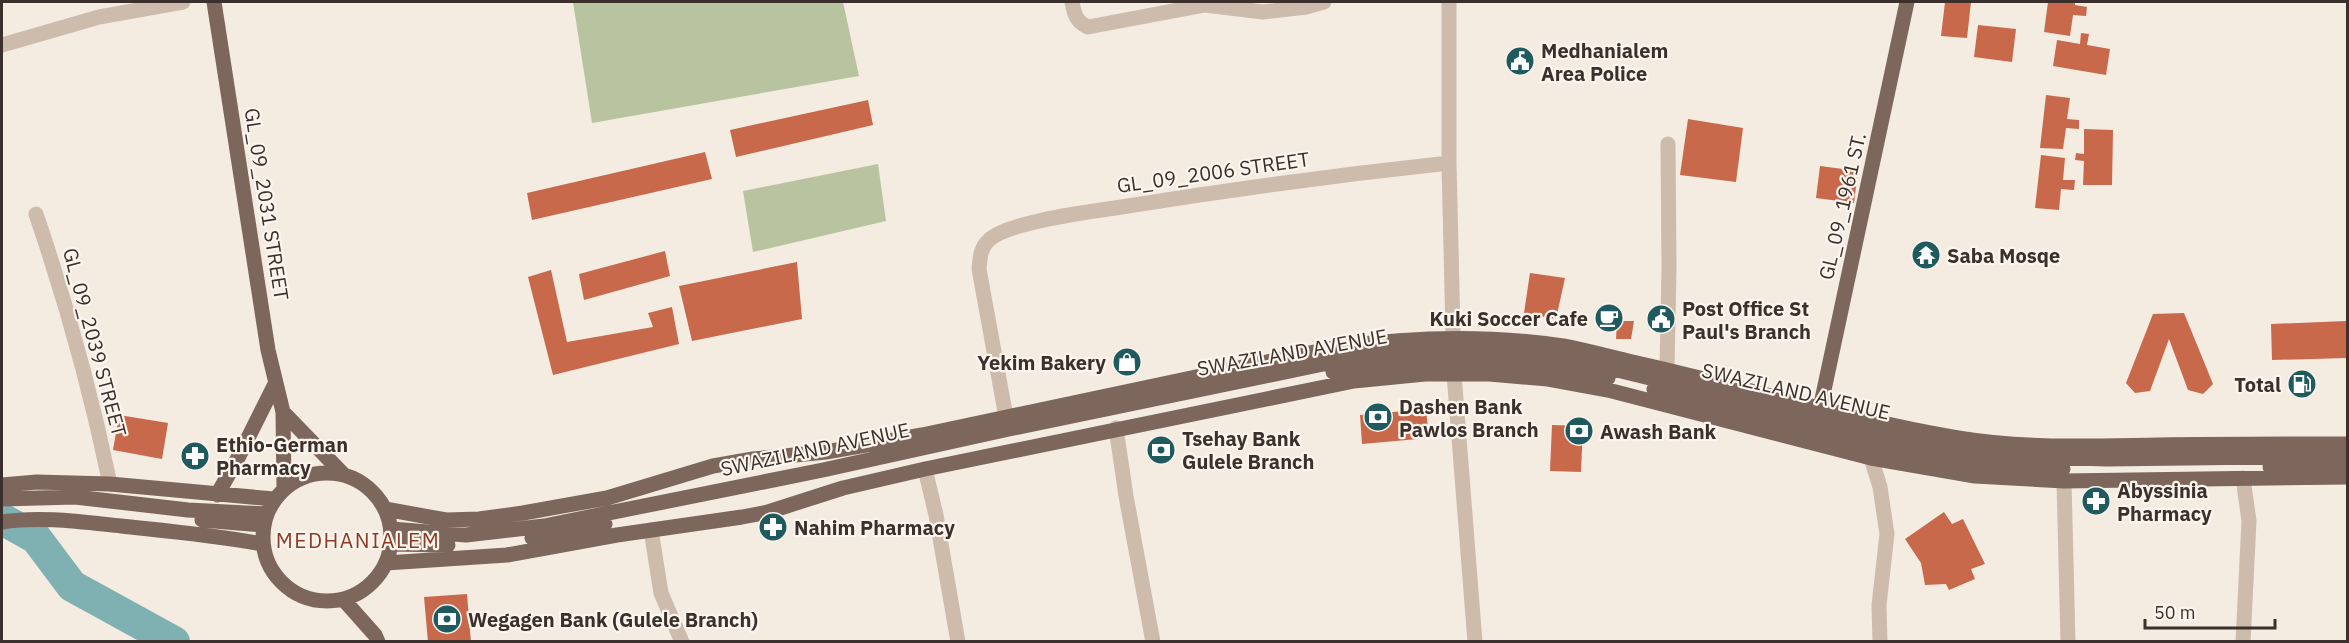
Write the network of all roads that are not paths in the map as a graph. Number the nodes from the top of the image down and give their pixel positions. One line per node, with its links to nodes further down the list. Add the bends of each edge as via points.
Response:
1 (183, 2): 7 (street, via 99,17)
2 (214, 2): 13 (main road, GL_09_2031 STREET)
3 (1072, 2): 4 (street, via 1080,23 1088,27 1205,5 1263,12 1306,8)
4 (1324, 2)
5 (1449, 2): 9 (street)
6 (1907, 2): 16 (main road, GL_09_1961 ST.)
7 (2, 45)
8 (1668, 144): 12 (street)
9 (1449, 163): 11 (street); 15 (street, GL_09_2006 STREET, via 1205,193 1058,217 1001,232 988,240 981,251 979,269)
10 (36, 213): 27 (street, GL_09_2039 STREET, via 68,310)
11 (1454, 357): 12 (main road, via 1561,346); 15 (main road, via 1389,341 1338,347); 16 (main road, via 1489,374 1571,383); 16 (main road, SWAZILAND AVENUE, via 1540,356 1609,368); 17 (main road, via 1391,376); 34 (main road, SWAZILAND AVENUE, via 1341,360 544,526 466,535); 42 (street)
12 (1667, 368): 16 (main road)
13 (275, 384): 14 (main road, GL_09_2031 STREET); 29 (main road)
14 (283, 412): 23 (main road, GL_09_2031 STREET); 28 (main road, GL_09_2031 STREET)
15 (1006, 417): 31 (main road, via 826,452 713,466 607,498 523,513 446,520)
16 (1816, 425): 18 (main road, via 1928,432 2013,444); 19 (main road, SWAZILAND AVENUE, via 2002,455 2106,459); 20 (main road); 21 (main road, SWAZILAND AVENUE, via 1923,453 2022,467)
17 (1116, 428): 22 (main road); 41 (street)
18 (2348, 444)
19 (2348, 456)
20 (1871, 458): 26 (main road, via 1975,476); 43 (street, via 1887,534 1879,605)
21 (2348, 466)
22 (925, 469): 33 (main road, via 843,488 759,514); 40 (street)
23 (343, 474): 28 (main road, via 322,473 302,478); 31 (main road, via 363,484)
24 (2348, 477): 25 (main road)
25 (2243, 478): 26 (main road); 45 (street, via 2249,521)
26 (2064, 481): 44 (street)
27 (110, 484): 29 (main road); 30 (main road, via 36,482)
28 (279, 494): 29 (main road); 32 (main road)
29 (217, 495)
30 (7, 503): 32 (main road, via 75,497); 35 (main road, via 124,526)
31 (385, 509): 34 (main road)
32 (265, 519): 35 (main road)
33 (651, 530): 36 (main road, via 507,555); 39 (street, via 661,593)
34 (391, 536): 36 (main road)
35 (262, 544): 37 (main road, via 276,578 290,591 325,602)
36 (386, 563): 37 (main road, via 361,592)
37 (343, 599): 38 (main road)
38 (378, 642)
39 (682, 642)
40 (958, 642)
41 (1153, 642)
42 (1475, 642)
43 (1880, 642)
44 (2068, 642)
45 (2243, 642)

